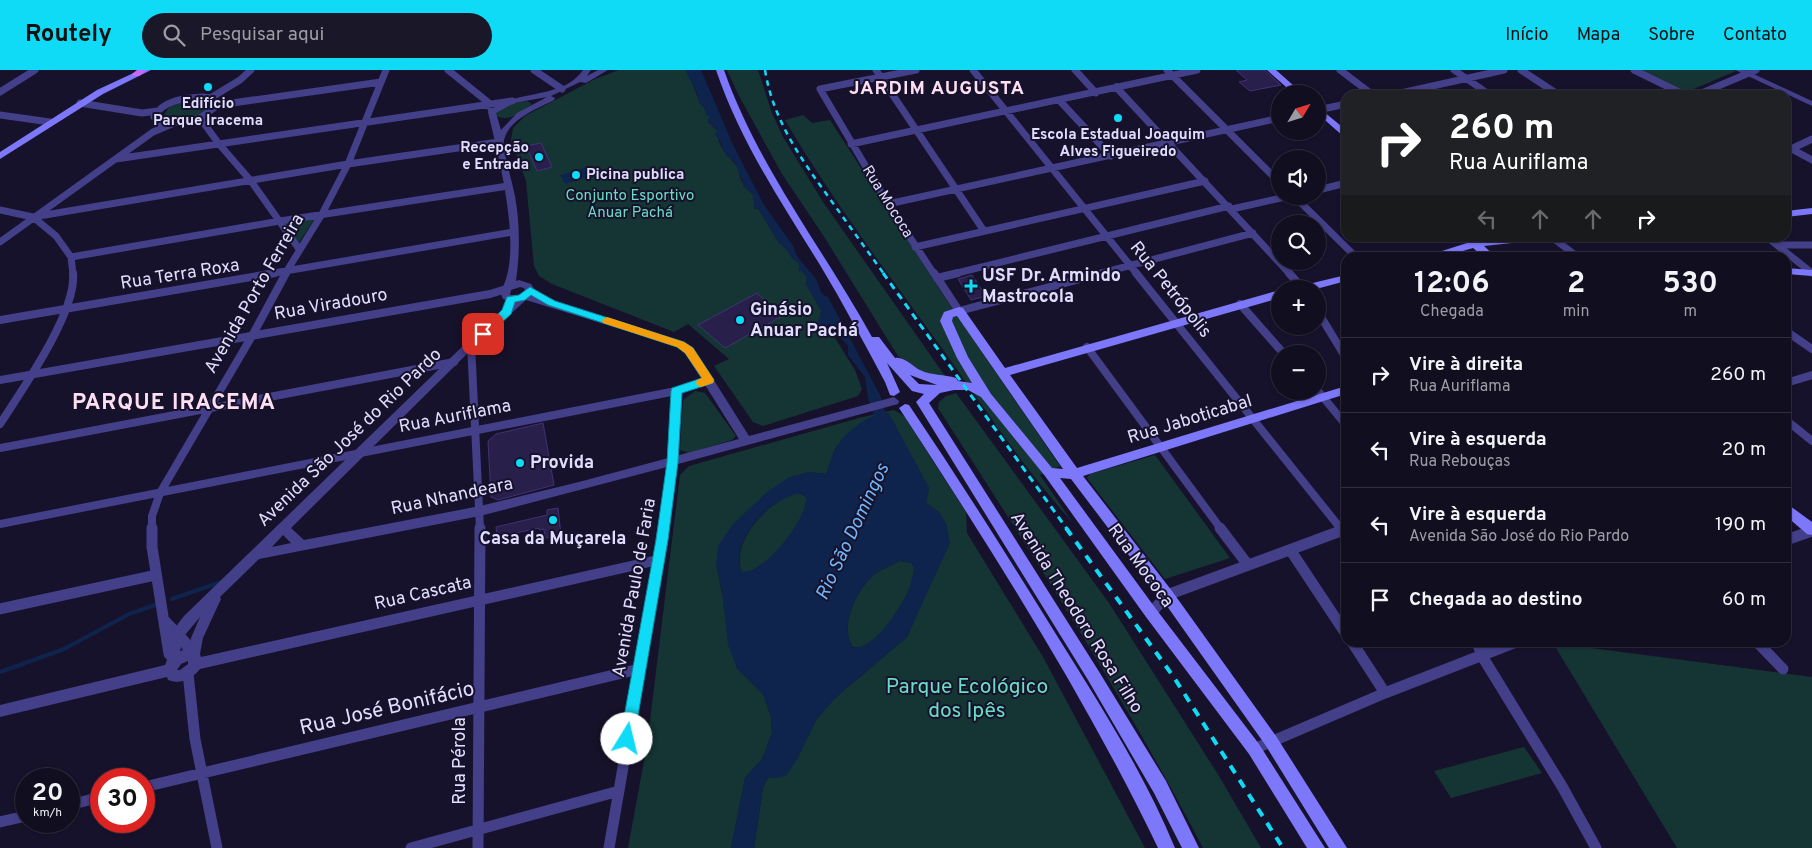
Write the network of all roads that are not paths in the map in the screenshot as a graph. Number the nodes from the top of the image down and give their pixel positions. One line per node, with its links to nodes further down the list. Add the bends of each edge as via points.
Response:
1 (35, 70): 40 (street)
2 (147, 70): 23 (main road)
3 (251, 70): 43 (street)
4 (386, 70): 28 (street, Avenida Porto Ferreira)
5 (448, 70): 48 (street)
6 (534, 70): 32 (street)
7 (587, 70): 32 (street, via 581,79)
8 (604, 70): 52 (street)
9 (715, 70): 31 (main road, Avenida Theodoro Rosa Filho)
10 (720, 70): 31 (main road, Avenida Theodoro Rosa Filho)
11 (876, 70): 26 (street)
12 (916, 70): 26 (street)
13 (973, 70): 55 (street, Rua Petrópolis)
14 (1075, 70): 41 (street)
15 (1197, 70): 25 (street)
16 (1271, 70): 29 (main road)
17 (1340, 70): 33 (street)
18 (1454, 70): 27 (street)
19 (1504, 70): 27 (street)
20 (1521, 70): 36 (street)
21 (1634, 70): 37 (street)
22 (1756, 70): 24 (street)
23 (140, 72): 47 (main road)
24 (1743, 72): 38 (street); 39 (street)
25 (1170, 73): 30 (street); 67 (street)
26 (881, 77): 66 (street); 73 (street, Rua Mococa, via 820,89)
27 (1465, 78): 34 (street); 35 (street)
28 (381, 82): 50 (street); 63 (street, Avenida Porto Ferreira)
29 (1288, 85)
30 (1116, 87): 41 (street); 74 (street)
31 (726, 88): 136 (main road, Avenida Theodoro Rosa Filho, via 767,173)
32 (562, 89): 44 (street, via 550,95)
33 (1366, 90)
34 (1413, 90)
35 (1483, 90)
36 (1551, 90)
37 (1672, 90)
38 (1707, 90)
39 (1782, 90)
40 (0, 92)
41 (1096, 93): 46 (street)
42 (1791, 94): 49 (street)
43 (212, 97): 50 (street); 54 (street, via 182,99)
44 (529, 98): 45 (street); 52 (street, via 534,102)
45 (512, 100): 48 (street); 58 (street)
46 (1060, 100): 55 (street); 78 (street)
47 (80, 103): 56 (street); 64 (main road)
48 (489, 104): 58 (street); 63 (street)
49 (1812, 104)
50 (218, 105): 60 (street)
51 (1341, 105): 53 (street)
52 (533, 108): 61 (street)
53 (1326, 108)
54 (158, 111): 56 (street); 65 (street, via 154,117 156,120)
55 (1006, 111): 66 (street); 82 (street, Rua Petrópolis)
56 (142, 113): 69 (street, via 156,125)
57 (0, 115): 64 (street)
58 (492, 115): 61 (street, via 505,120); 71 (street)
59 (1326, 117): 68 (main road)
60 (200, 118): 65 (street); 72 (street)
61 (515, 118): 71 (street, via 505,128)
62 (1271, 120): 67 (street)
63 (366, 121): 72 (street); 81 (street, Avenida Porto Ferreira)
64 (50, 122): 77 (main road)
65 (172, 124): 69 (street)
66 (916, 130): 73 (street); 89 (street)
67 (1226, 130): 74 (street); 83 (street)
68 (1341, 130)
69 (153, 132): 79 (street)
70 (1812, 139): 75 (street)
71 (499, 142): 81 (street); 87 (street)
72 (219, 144): 79 (street); 84 (street)
73 (851, 144): 91 (street, Rua Mococa)
74 (1168, 144): 78 (street); 85 (street)
75 (1791, 147)
76 (1791, 149): 80 (street)
77 (0, 156)
78 (1111, 156): 82 (street)
79 (116, 158): 99 (street)
80 (1812, 160)
81 (348, 164): 84 (street); 98 (street, Avenida Porto Ferreira)
82 (1052, 169): 89 (street); 94 (street, Rua Petrópolis)
83 (1271, 174)
84 (251, 181): 99 (street); 100 (street)
85 (1205, 181): 93 (street); 94 (street)
86 (1341, 184): 88 (street)
87 (508, 186): 98 (street); 102 (street)
88 (1326, 188)
89 (956, 190): 91 (street); 101 (street)
90 (1271, 200): 93 (street)
91 (888, 204): 112 (street, Rua Mococa)
92 (1303, 205): 114 (street)
93 (1231, 207): 103 (street); 104 (street)
94 (1085, 209): 101 (street); 104 (street, Rua Petrópolis)
95 (0, 210): 99 (street)
96 (1812, 211): 97 (main road)
97 (1791, 213)
98 (322, 214): 100 (street); 113 (street, Avenida Porto Ferreira)
99 (34, 216): 105 (street); 120 (street, via 56,236)
100 (280, 221): 113 (street); 120 (street)
101 (984, 231): 112 (street)
102 (513, 232): 123 (street, Rua Terra Roxa); 129 (street)
103 (1253, 233): 121 (street); 127 (street)
104 (1108, 237): 121 (street, Rua Petrópolis); 125 (street)
105 (0, 242)
106 (1468, 242): 115 (main road)
107 (1472, 242): 116 (main road)
108 (1558, 242): 117 (street)
109 (1774, 242): 110 (street)
110 (1778, 245): 111 (street); 118 (street)
111 (1812, 245)
112 (915, 247): 125 (street, Rua Mococa)
113 (299, 249): 123 (street, Avenida Porto Ferreira)
114 (1351, 252)
115 (1441, 252)
116 (1485, 252)
117 (1572, 252)
118 (1786, 252)
119 (1791, 256): 124 (street)
120 (71, 257): 133 (street, via 74,283)
121 (1131, 266): 134 (street); 138 (street, Rua Petrópolis)
122 (1791, 271): 124 (main road)
123 (286, 272): 133 (street, Rua Terra Roxa); 141 (street, Avenida Porto Ferreira)
124 (1812, 273)
125 (937, 278): 134 (street, Rua Mococa)
126 (1341, 279): 128 (main road)
127 (1294, 280)
128 (1326, 283)
129 (510, 290): 130 (street); 130 (street, via 526,284); 135 (street); 141 (street, Rua Viradouro)
130 (526, 295): 135 (street, Avenida São José do Rio Pardo); 154 (street, via 680,344 689,350)
131 (1271, 296): 132 (main road)
132 (1240, 304): 138 (main road); 144 (street)
133 (68, 308): 137 (street, Rua Terra Roxa); 151 (street)
134 (959, 311): 148 (main road, Rua Mococa, via 948,315 946,321); 150 (main road, Rua Mococa)
135 (507, 312): 142 (street, Avenida São José do Rio Pardo)
136 (856, 317): 143 (main road, Avenida Theodoro Rosa Filho); 165 (main road, Avenida Theodoro Rosa Filho, via 891,382)
137 (0, 320)
138 (1177, 322): 145 (main road); 168 (street, Rua Petrópolis)
139 (1326, 325): 147 (street)
140 (1791, 334): 146 (street)
141 (252, 336): 151 (street, Rua Viradouro); 167 (street, Avenida Porto Ferreira)
142 (471, 344): 149 (street, Avenida São José do Rio Pardo); 172 (street, Rua Pérola)
143 (879, 344): 155 (main road, via 898,362 931,379); 157 (main road, Avenida Theodoro Rosa Filho)
144 (1276, 345)
145 (1087, 347): 150 (main road); 176 (street)
146 (1812, 349)
147 (1341, 350)
148 (963, 358): 155 (main road, via 965,366); 162 (main road, Rua Mococa)
149 (454, 362): 167 (street); 177 (street, Avenida São José do Rio Pardo)
150 (1001, 373): 180 (main road, Rua Mococa)
151 (32, 374): 153 (street, Rua Viradouro); 170 (street)
152 (1812, 375): 156 (street)
153 (0, 380)
154 (709, 380): 159 (street, Rua Auriflama); 174 (street)
155 (959, 380): 158 (main road); 162 (main road)
156 (1791, 381)
157 (916, 388): 158 (main road); 165 (main road, via 903,386); 166 (main road, Avenida Theodoro Rosa Filho, via 923,397)
158 (936, 390): 166 (main road)
159 (676, 391): 172 (street, Rua Auriflama); 178 (street, Avenida Paulo de Faria)
160 (1341, 391): 161 (main road, Rua Jaboticabal)
161 (1326, 393)
162 (987, 397): 179 (main road, Rua Mococa)
163 (1304, 400): 168 (main road, Rua Jaboticabal)
164 (1325, 400): 169 (street)
165 (895, 401): 166 (main road, via 918,406); 174 (street, Rua Nhandeara); 191 (main road, Avenida Theodoro Rosa Filho)
166 (922, 402): 189 (main road, Avenida Theodoro Rosa Filho)
167 (210, 408): 175 (street); 181 (street, Avenida Porto Ferreira)
168 (1254, 419): 176 (main road, Rua Jaboticabal); 185 (street, Rua Petrópolis)
169 (1341, 419)
170 (0, 424)
171 (1791, 424): 173 (street)
172 (476, 429): 177 (street, Rua Auriflama); 182 (street, Rua Pérola)
173 (1812, 440)
174 (748, 442): 178 (street, Rua Nhandeara)
175 (0, 448)
176 (1161, 448): 180 (main road, Rua Jaboticabal); 196 (street)
177 (363, 452): 181 (street, Rua Auriflama); 186 (street, Avenida São José do Rio Pardo)
178 (673, 462): 182 (street, Rua Nhandeara); 195 (street, Avenida Paulo de Faria)
179 (1049, 473): 180 (main road, Rua Jaboticabal); 204 (main road, Rua Mococa)
180 (1074, 474): 201 (main road, Rua Mococa)
181 (160, 493): 184 (street, Rua Auriflama); 198 (street, Avenida Porto Ferreira, via 152,516)
182 (480, 511): 192 (street, Rua Nhandeara); 202 (street, Rua Pérola)
183 (1791, 512): 187 (main road)
184 (0, 524)
185 (1341, 526)
186 (284, 528): 192 (street); 194 (street, Avenida São José do Rio Pardo)
187 (1812, 530): 190 (street)
188 (1341, 531): 193 (street)
189 (1006, 534): 191 (main road); 197 (main road, Avenida Theodoro Rosa Filho)
190 (1791, 538)
191 (990, 540): 199 (main road, Avenida Theodoro Rosa Filho)
192 (302, 546): 194 (street, Rua Nhandeara)
193 (1291, 551): 196 (street); 206 (street)
194 (255, 555): 200 (street, Avenida São José do Rio Pardo)
195 (659, 560): 202 (street, Rua Cascata); 214 (street, Avenida Paulo de Faria)
196 (1248, 565): 201 (street)
197 (1030, 574): 199 (main road); 232 (main road, Avenida Theodoro Rosa Filho, via 1146,763)
198 (156, 576): 203 (street); 205 (street, Avenida Porto Ferreira)
199 (1015, 581): 231 (main road, Avenida Theodoro Rosa Filho, via 1129,770)
200 (219, 591): 207 (street, Avenida São José do Rio Pardo); 213 (street, Avenida São José do Rio Pardo)
201 (1167, 595): 204 (street); 219 (main road, Rua Mococa)
202 (479, 600): 213 (street, Rua Cascata); 217 (street, Rua Pérola)
203 (0, 609)
204 (1151, 613): 220 (main road, Rua Mococa)
205 (165, 621): 207 (street); 213 (street, Avenida Porto Ferreira)
206 (1341, 626)
207 (178, 635): 213 (street, via 174,650)
208 (1355, 647): 216 (street)
209 (1479, 647): 212 (street)
210 (1504, 647): 212 (street)
211 (1761, 647): 215 (street)
212 (1482, 656): 216 (street); 235 (street)
213 (183, 665): 218 (street, Rua Cascata); 221 (street, Avenida Porto Ferreira)
214 (639, 668): 217 (street, Rua José Bonifácio); 223 (street, Avenida Paulo de Faria)
215 (1783, 669)
216 (1386, 693): 219 (street)
217 (478, 706): 221 (street, Rua José Bonifácio); 226 (street, Rua Pérola)
218 (0, 711)
219 (1271, 741): 220 (street); 234 (main road, Rua Mococa)
220 (1254, 749): 233 (main road, Rua Mococa)
221 (201, 773): 222 (street, Rua José Bonifácio); 227 (street, Avenida Porto Ferreira)
222 (155, 784)
223 (619, 791): 226 (street); 230 (street, Avenida Paulo de Faria)
224 (15, 819): 225 (street)
225 (0, 822)
226 (478, 830): 228 (street); 229 (street, Rua Pérola)
227 (217, 848)
228 (411, 848)
229 (478, 848)
230 (609, 848)
231 (1167, 848)
232 (1191, 848)
233 (1317, 848)
234 (1339, 848)
235 (1596, 848)

